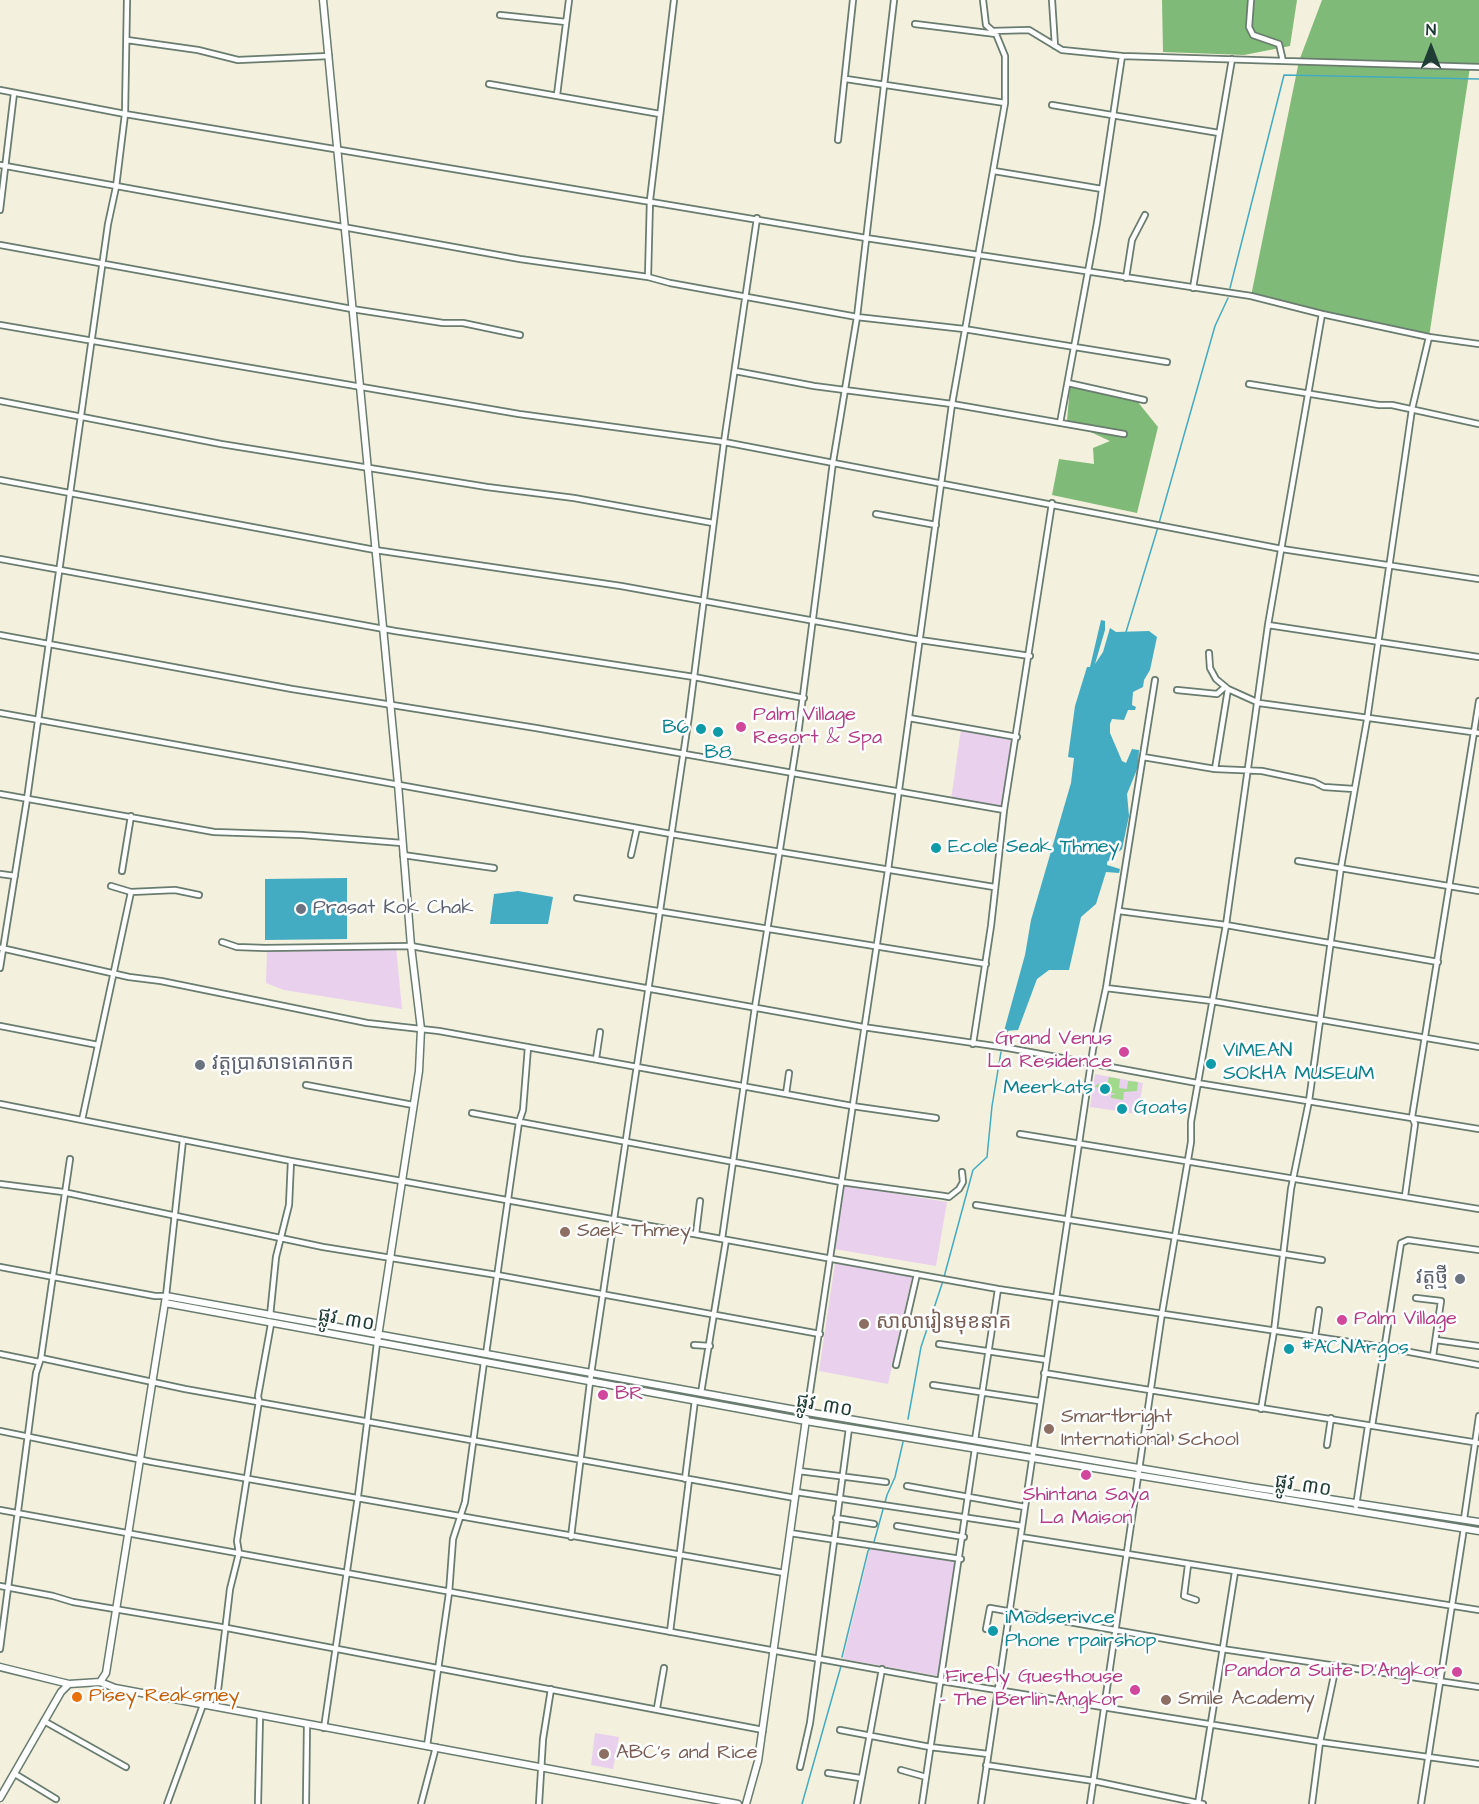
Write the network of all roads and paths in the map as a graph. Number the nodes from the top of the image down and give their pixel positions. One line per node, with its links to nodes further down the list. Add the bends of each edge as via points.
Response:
1 (127, 0): 14 (street)
2 (324, 0): 16 (street)
3 (569, 0): 11 (street)
4 (674, 0): 30 (street)
5 (853, 0): 21 (street)
6 (894, 0): 22 (street)
7 (984, 0): 13 (street, via 984,19)
8 (1052, 0): 15 (street)
9 (1251, 0): 19 (street, via 1249,27 1253,35 1279,45)
10 (500, 15): 11 (street)
11 (566, 22): 26 (street)
12 (915, 24): 13 (street)
13 (994, 33): 15 (street, via 1029,30); 27 (street, via 1005,56)
14 (127, 40): 16 (street, via 238,60); 29 (street)
15 (1055, 46): 17 (street, via 1074,52)
16 (329, 56): 34 (street)
17 (1122, 56): 18 (street); 31 (street)
18 (1232, 59): 19 (street); 32 (street)
19 (1283, 61): 20 (street)
20 (1479, 67)
21 (846, 79): 22 (street); 33 (street)
22 (885, 83): 27 (street); 44 (street)
23 (489, 84): 26 (street)
24 (0, 90): 25 (street)
25 (14, 93): 29 (street); 35 (street)
26 (557, 95): 30 (street)
27 (1005, 103): 36 (street)
28 (1052, 105): 31 (street)
29 (125, 114): 34 (street); 37 (street)
30 (660, 114): 39 (street)
31 (1114, 115): 32 (street); 38 (street)
32 (1219, 134): 51 (street)
33 (838, 140)
34 (337, 148): 39 (street); 43 (street)
35 (2, 165): 37 (street); 40 (street)
36 (994, 171): 38 (street); 46 (street)
37 (116, 188): 43 (street); 47 (street)
38 (1102, 189): 48 (street)
39 (650, 200): 42 (street); 49 (street)
40 (0, 210)
41 (1145, 215): 50 (street, via 1132,240)
42 (758, 218): 44 (street); 52 (street)
43 (345, 226): 49 (street, via 520,260); 53 (street)
44 (866, 238): 46 (street); 55 (street)
45 (0, 245): 47 (street)
46 (980, 255): 48 (street); 57 (street)
47 (103, 264): 53 (street); 60 (street)
48 (1088, 272): 50 (street); 62 (street)
49 (648, 277): 52 (street)
50 (1126, 279): 51 (street)
51 (1193, 288): 54 (street, via 1251,296)
52 (746, 296): 55 (street); 64 (street)
53 (352, 309): 58 (street, via 463,323); 67 (street)
54 (1322, 314): 59 (street); 69 (street)
55 (857, 317): 57 (street); 68 (street)
56 (0, 325): 60 (street)
57 (964, 329): 62 (street); 72 (street)
58 (520, 335)
59 (1429, 337): 61 (street); 73 (street)
60 (92, 341): 67 (street); 74 (street)
61 (1479, 344)
62 (1073, 347): 63 (street); 65 (street)
63 (1167, 362)
64 (735, 371): 68 (street); 78 (street)
65 (1068, 383): 70 (street); 75 (street)
66 (1249, 384): 69 (street)
67 (359, 385): 78 (street, via 519,414); 80 (street)
68 (845, 390): 72 (street); 79 (street)
69 (1307, 393): 73 (street); 88 (street)
70 (1144, 400)
71 (0, 401): 74 (street)
72 (952, 404): 75 (street); 82 (street)
73 (1412, 409): 76 (street); 91 (street)
74 (81, 416): 80 (street, via 221,444); 83 (street)
75 (1060, 423): 77 (street)
76 (1479, 424)
77 (1124, 435)
78 (724, 442): 79 (street); 86 (street)
79 (833, 462): 82 (street); 95 (street)
80 (367, 466): 86 (street); 89 (street)
81 (0, 480): 83 (street)
82 (941, 483): 84 (street); 87 (street)
83 (69, 491): 89 (street); 92 (street)
84 (1052, 503): 88 (street); 103 (street)
85 (876, 514): 87 (street)
86 (713, 523): 94 (street)
87 (936, 525): 99 (street)
88 (1282, 549): 91 (street); 96 (street)
89 (375, 550): 94 (street, via 500,566); 97 (street)
90 (0, 559): 92 (street)
91 (1388, 565): 93 (street); 100 (street)
92 (59, 569): 97 (street); 101 (street)
93 (1479, 579)
94 (702, 601): 95 (street); 105 (street)
95 (815, 622): 99 (street); 109 (street)
96 (1268, 625): 100 (street); 111 (street)
97 (381, 628): 105 (street); 112 (street)
98 (0, 635): 101 (street)
99 (920, 640): 103 (street); 114 (street)
100 (1377, 640): 104 (street); 115 (street)
101 (48, 645): 112 (street); 116 (street)
102 (1209, 653): 107 (street, via 1210,668)
103 (1030, 656): 118 (street)
104 (1479, 657)
105 (694, 677): 109 (street); 119 (street)
106 (1155, 680): 120 (street)
107 (1227, 688): 108 (street, via 1217,694); 111 (street); 121 (street)
108 (1177, 690)
109 (804, 698): 123 (street)
110 (1479, 701): 117 (street)
111 (1259, 704): 115 (street); 122 (street)
112 (390, 706): 119 (street); 124 (street)
113 (0, 713): 116 (street)
114 (909, 718): 118 (street); 126 (street)
115 (1367, 720): 117 (street); 125 (street)
116 (38, 721): 124 (street); 128 (street)
117 (1477, 733): 146 (street)
118 (1017, 737): 129 (street)
119 (682, 755): 123 (street); 132 (street)
120 (1143, 757): 121 (street); 152 (street)
121 (1215, 769): 122 (street)
122 (1249, 770): 125 (street, via 1314,782 1324,788); 153 (street)
123 (792, 775): 126 (street); 134 (street)
124 (398, 784): 131 (street); 133 (street)
125 (1354, 789): 138 (street)
126 (898, 793): 129 (street); 140 (street)
127 (0, 794): 128 (street)
128 (27, 800): 130 (street); 143 (street)
129 (1004, 810): 145 (street)
130 (131, 816): 133 (street, via 214,832); 141 (street)
131 (638, 828): 132 (street); 136 (street)
132 (670, 834): 134 (street); 151 (street)
133 (402, 843): 135 (street)
134 (780, 851): 140 (street); 154 (street)
135 (403, 855): 139 (street); 157 (street)
136 (631, 855)
137 (1298, 861): 138 (street)
138 (1341, 867): 146 (street); 156 (street)
139 (494, 868)
140 (888, 870): 145 (street); 158 (street)
141 (122, 871)
142 (0, 874): 143 (street)
143 (15, 876): 159 (street)
144 (111, 886): 148 (street)
145 (994, 887): 161 (street)
146 (1450, 887): 147 (street); 160 (street)
147 (1479, 891)
148 (131, 892): 149 (street); 163 (street)
149 (199, 895)
150 (577, 898): 151 (street)
151 (658, 910): 154 (street); 164 (street)
152 (1119, 911): 153 (street); 165 (street)
153 (1226, 925): 156 (street); 166 (street)
154 (768, 928): 158 (street); 167 (street)
155 (222, 942): 157 (street, via 265,948)
156 (1332, 945): 160 (street); 168 (street)
157 (406, 946): 164 (street); 171 (street)
158 (876, 946): 161 (street); 170 (street)
159 (2, 948): 162 (street); 163 (street)
160 (1438, 962): 173 (street)
161 (986, 964): 174 (street)
162 (0, 968)
163 (114, 974): 171 (street, via 367,1023); 175 (street)
164 (647, 988): 167 (street); 180 (street)
165 (1106, 988): 166 (street); 179 (street)
166 (1212, 1001): 168 (street); 182 (street)
167 (755, 1007): 170 (street); 184 (street)
168 (1319, 1019): 173 (street); 186 (street)
169 (0, 1026): 175 (street)
170 (863, 1027): 174 (street); 189 (street)
171 (421, 1029): 176 (street); 188 (street)
172 (600, 1032): 178 (street)
173 (1425, 1037): 177 (street); 192 (street)
174 (973, 1044): 179 (street)
175 (98, 1045): 193 (street)
176 (528, 1047): 178 (street); 194 (street)
177 (1479, 1047)
178 (596, 1059): 180 (street)
179 (1092, 1063): 182 (street); 199 (street)
180 (636, 1066): 184 (street); 198 (street)
181 (789, 1072): 185 (street)
182 (1197, 1083): 186 (street); 203 (street)
183 (306, 1085): 188 (street)
184 (743, 1085): 185 (street); 202 (street)
185 (786, 1094): 189 (street)
186 (1309, 1101): 192 (street); 205 (street)
187 (0, 1104): 193 (street)
188 (413, 1105): 206 (street)
189 (852, 1106): 191 (street); 207 (street)
190 (472, 1113): 194 (street)
191 (936, 1118)
192 (1412, 1118): 195 (street); 210 (street, via 1415,1124)
193 (82, 1120): 197 (street)
194 (519, 1122): 198 (street); 211 (street)
195 (1479, 1129)
196 (1020, 1134): 199 (street)
197 (183, 1140): 201 (street); 215 (street)
198 (627, 1142): 202 (street); 217 (street)
199 (1080, 1144): 203 (street); 216 (street)
200 (70, 1159): 209 (street)
201 (291, 1161): 206 (street); 219 (street, via 289,1205)
202 (733, 1162): 207 (street); 221 (street)
203 (1188, 1162): 205 (street); 220 (street)
204 (962, 1172): 207 (street, via 963,1182 949,1197)
205 (1293, 1179): 210 (street); 223 (street)
206 (402, 1181): 211 (street); 224 (street)
207 (841, 1182): 225 (street)
208 (0, 1184): 209 (street)
209 (63, 1192): 215 (street); 230 (street)
210 (1406, 1196): 214 (street)
211 (508, 1200): 217 (street); 229 (street)
212 (700, 1201): 218 (street)
213 (976, 1205): 216 (street)
214 (1479, 1209)
215 (174, 1214): 219 (street); 235 (street)
216 (1067, 1219): 220 (street); 233 (street)
217 (615, 1220): 218 (street); 232 (street)
218 (696, 1234): 221 (street)
219 (282, 1238): 224 (street); 238 (street, via 276,1257)
220 (1174, 1238): 223 (street); 237 (street)
221 (724, 1240): 225 (street); 239 (street)
222 (1479, 1250): 251 (street, via 1408,1240 1401,1243)
223 (1281, 1255): 226 (street); 241 (street)
224 (390, 1257): 229 (street); 243 (street)
225 (831, 1258): 228 (street); 242 (street)
226 (1322, 1260)
227 (0, 1267): 230 (street)
228 (917, 1274): 231 (street); 259 (street)
229 (497, 1275): 232 (street); 254 (street)
230 (52, 1277): 235 (street); 256 (street)
231 (998, 1289): 233 (street); 252 (street)
232 (605, 1295): 239 (street); 262 (street)
233 (1056, 1297): 237 (street); 257 (street)
234 (1416, 1298): 245 (street, via 1441,1301)
235 (166, 1300): 238 (street, ផ្លូវ ៣០); 240 (street, ផ្លូវ ៣០); 263 (street)
236 (1319, 1310): 244 (street)
237 (1162, 1313): 241 (street); 266 (street)
238 (270, 1316): 243 (street, ផ្លូវ ៣០)
239 (714, 1316): 242 (street); 249 (street)
240 (271, 1324): 246 (street, ផ្លូវ ៣០); 270 (street)
241 (1274, 1330): 244 (street); 272 (street)
242 (820, 1334): 273 (street)
243 (377, 1335): 246 (street); 254 (street, ផ្លូវ ៣០)
244 (1316, 1337): 251 (street)
245 (1436, 1340): 250 (street); 255 (street)
246 (377, 1343): 258 (street, ផ្លូវ ៣០); 276 (street)
247 (694, 1344): 249 (street)
248 (939, 1344): 252 (street)
249 (710, 1346): 268 (street)
250 (1479, 1346)
251 (1383, 1347): 255 (street); 278 (street)
252 (988, 1350): 257 (street); 267 (street)
253 (0, 1354): 256 (street)
254 (486, 1354): 262 (street, ផ្លូវ ៣០)
255 (1433, 1356): 260 (street)
256 (40, 1360): 263 (street); 281 (street)
257 (1047, 1360): 261 (street)
258 (484, 1362): 264 (street, ផ្លូវ ៣០); 284 (street)
259 (896, 1365)
260 (1479, 1365)
261 (1044, 1373): 266 (street); 271 (street)
262 (591, 1374): 264 (street); 268 (street, ផ្លូវ ៣០)
263 (153, 1382): 270 (street); 290 (street)
264 (590, 1382): 269 (street, ផ្លូវ ៣០); 292 (street)
265 (933, 1385): 267 (street)
266 (1151, 1389): 272 (street); 282 (street)
267 (982, 1392): 271 (street); 285 (street)
268 (701, 1393): 273 (street, ផ្លូវ ៣០)
269 (695, 1400): 277 (street, ផ្លូវ ៣០); 298 (street)
270 (259, 1401): 276 (street); 297 (street)
271 (1039, 1401): 289 (street)
272 (1261, 1409): 275 (street)
273 (807, 1412): 277 (street); 285 (street, ផ្លូវ ៣០)
274 (1479, 1416): 286 (street)
275 (1331, 1418): 278 (street); 287 (street)
276 (368, 1421): 284 (street); 302 (street)
277 (806, 1421): 279 (street, ផ្លូវ ៣០); 294 (street)
278 (1370, 1426): 286 (street); 305 (street)
279 (849, 1428): 288 (street, ផ្លូវ ៣០); 296 (street)
280 (0, 1431): 281 (street)
281 (29, 1436): 290 (street); 309 (street)
282 (1145, 1438): 283 (street); 293 (street)
283 (1170, 1438)
284 (473, 1440): 292 (street); 310 (street)
285 (975, 1440): 289 (street, ផ្លូវ ៣០)
286 (1477, 1443): 312 (street)
287 (1327, 1445)
288 (975, 1449): 291 (street, ផ្លូវ ៣០); 304 (street)
289 (1033, 1449): 291 (street); 293 (street, ផ្លូវ ៣០)
290 (139, 1458): 297 (street); 320 (street)
291 (1031, 1458): 295 (street, ផ្លូវ ៣០); 306 (street)
292 (582, 1461): 298 (street); 322 (street)
293 (1141, 1467): 295 (street); 305 (street, ផ្លូវ ៣០)
294 (799, 1471): 296 (street); 301 (street)
295 (1140, 1476): 308 (street, ផ្លូវ ៣០); 327 (street)
296 (842, 1477): 299 (street); 303 (street)
297 (248, 1478): 302 (street); 326 (street, via 237,1541)
298 (687, 1479): 301 (street); 328 (street)
299 (886, 1482)
300 (907, 1486): 304 (street)
301 (795, 1495): 303 (street); 321 (street)
302 (358, 1496): 310 (street); 333 (street)
303 (838, 1497): 311 (street); 313 (street)
304 (969, 1497): 306 (street); 313 (street)
305 (1356, 1503): 308 (street); 312 (street, ផ្លូវ ៣០)
306 (1025, 1507): 317 (street)
307 (0, 1510): 309 (street)
308 (1355, 1512): 318 (street, ផ្លូវ ៣០)
309 (18, 1514): 320 (street); 335 (street)
310 (461, 1515): 322 (street); 336 (street, via 453,1539)
311 (836, 1518): 315 (street); 325 (street)
312 (1464, 1519): 314 (street, ផ្លូវ ៣០)
313 (967, 1520): 317 (street); 324 (street)
314 (1479, 1522)
315 (874, 1524)
316 (897, 1526): 324 (street)
317 (1022, 1526): 323 (street)
318 (1464, 1528): 319 (street, ផ្លូវ ៣០); 338 (street)
319 (1479, 1531)
320 (128, 1533): 326 (street); 339 (street)
321 (790, 1533): 325 (street); 332 (street)
322 (571, 1537): 328 (street)
323 (1021, 1537): 327 (street); 341 (street)
324 (964, 1538): 329 (street)
325 (833, 1540): 329 (street); 350 (street)
326 (239, 1553): 333 (street); 342 (street, via 230,1589)
327 (1128, 1555): 330 (street); 345 (street)
328 (679, 1556): 332 (street); 344 (street)
329 (960, 1559): 356 (street)
330 (1188, 1565): 331 (street); 337 (street, via 1184,1596)
331 (1235, 1572): 338 (street); 349 (street)
332 (784, 1573): 348 (street)
333 (346, 1574): 336 (street); 346 (street)
334 (0, 1586): 335 (street)
335 (9, 1588): 339 (street); 347 (street)
336 (449, 1593): 344 (street); 353 (street)
337 (1196, 1600)
338 (1452, 1606): 340 (street); 358 (street)
339 (117, 1610): 342 (street); 357 (street, via 108,1668)
340 (1479, 1610)
341 (1009, 1611): 343 (street, via 990,1608); 345 (street); 362 (street)
342 (227, 1628): 346 (street); 365 (street)
343 (986, 1629)
344 (670, 1632): 348 (street)
345 (1116, 1632): 349 (street); 364 (street)
346 (334, 1648): 353 (street); 371 (street)
347 (0, 1649)
348 (774, 1650): 350 (street); 372 (street)
349 (1222, 1650): 351 (street); 370 (street)
350 (818, 1657): 355 (street); 384 (street)
351 (1336, 1666): 358 (street); 375 (street)
352 (0, 1667): 359 (street)
353 (438, 1668): 361 (street); 376 (street)
354 (664, 1668): 366 (street)
355 (882, 1669): 356 (street); 374 (street)
356 (941, 1681): 362 (street); 377 (street)
357 (100, 1682): 359 (street); 363 (street)
358 (1439, 1683): 360 (street); 380 (street)
359 (69, 1684): 368 (street)
360 (1479, 1687)
361 (551, 1689): 366 (street); 385 (street)
362 (997, 1689): 364 (street); 379 (street)
363 (202, 1705): 365 (street); 394 (street)
364 (1105, 1706): 370 (street); 391 (street)
365 (216, 1707): 367 (street)
366 (657, 1708): 372 (street)
367 (260, 1716): 369 (street); 395 (street)
368 (44, 1721): 383 (street); 388 (street)
369 (307, 1724): 371 (street); 396 (street)
370 (1211, 1725): 375 (street); 405 (street)
371 (324, 1728): 376 (street)
372 (763, 1730): 400 (street)
373 (840, 1730): 374 (street)
374 (868, 1735): 377 (street); 390 (street)
375 (1320, 1742): 380 (street); 407 (street)
376 (427, 1746): 378 (street)
377 (930, 1747): 379 (street); 389 (street)
378 (436, 1748): 385 (street); 397 (street)
379 (988, 1754): 382 (street)
380 (1428, 1758): 381 (street); 408 (street)
381 (1479, 1764)
382 (986, 1765): 391 (street); 403 (street)
383 (126, 1767)
384 (800, 1767)
385 (543, 1768): 398 (street); 399 (street)
386 (901, 1770): 389 (street)
387 (828, 1773): 390 (street)
388 (15, 1774): 392 (street); 393 (street)
389 (926, 1777): 402 (street)
390 (860, 1778): 401 (street)
391 (1094, 1781): 404 (street); 405 (street)
392 (0, 1798)
393 (56, 1799)
394 (167, 1804)
395 (258, 1804)
396 (306, 1804)
397 (421, 1804)
398 (539, 1804)
399 (738, 1804)
400 (746, 1804)
401 (856, 1804)
402 (922, 1804)
403 (981, 1804)
404 (1090, 1804)
405 (1198, 1804): 406 (street)
406 (1203, 1804)
407 (1312, 1804)
408 (1421, 1804)

